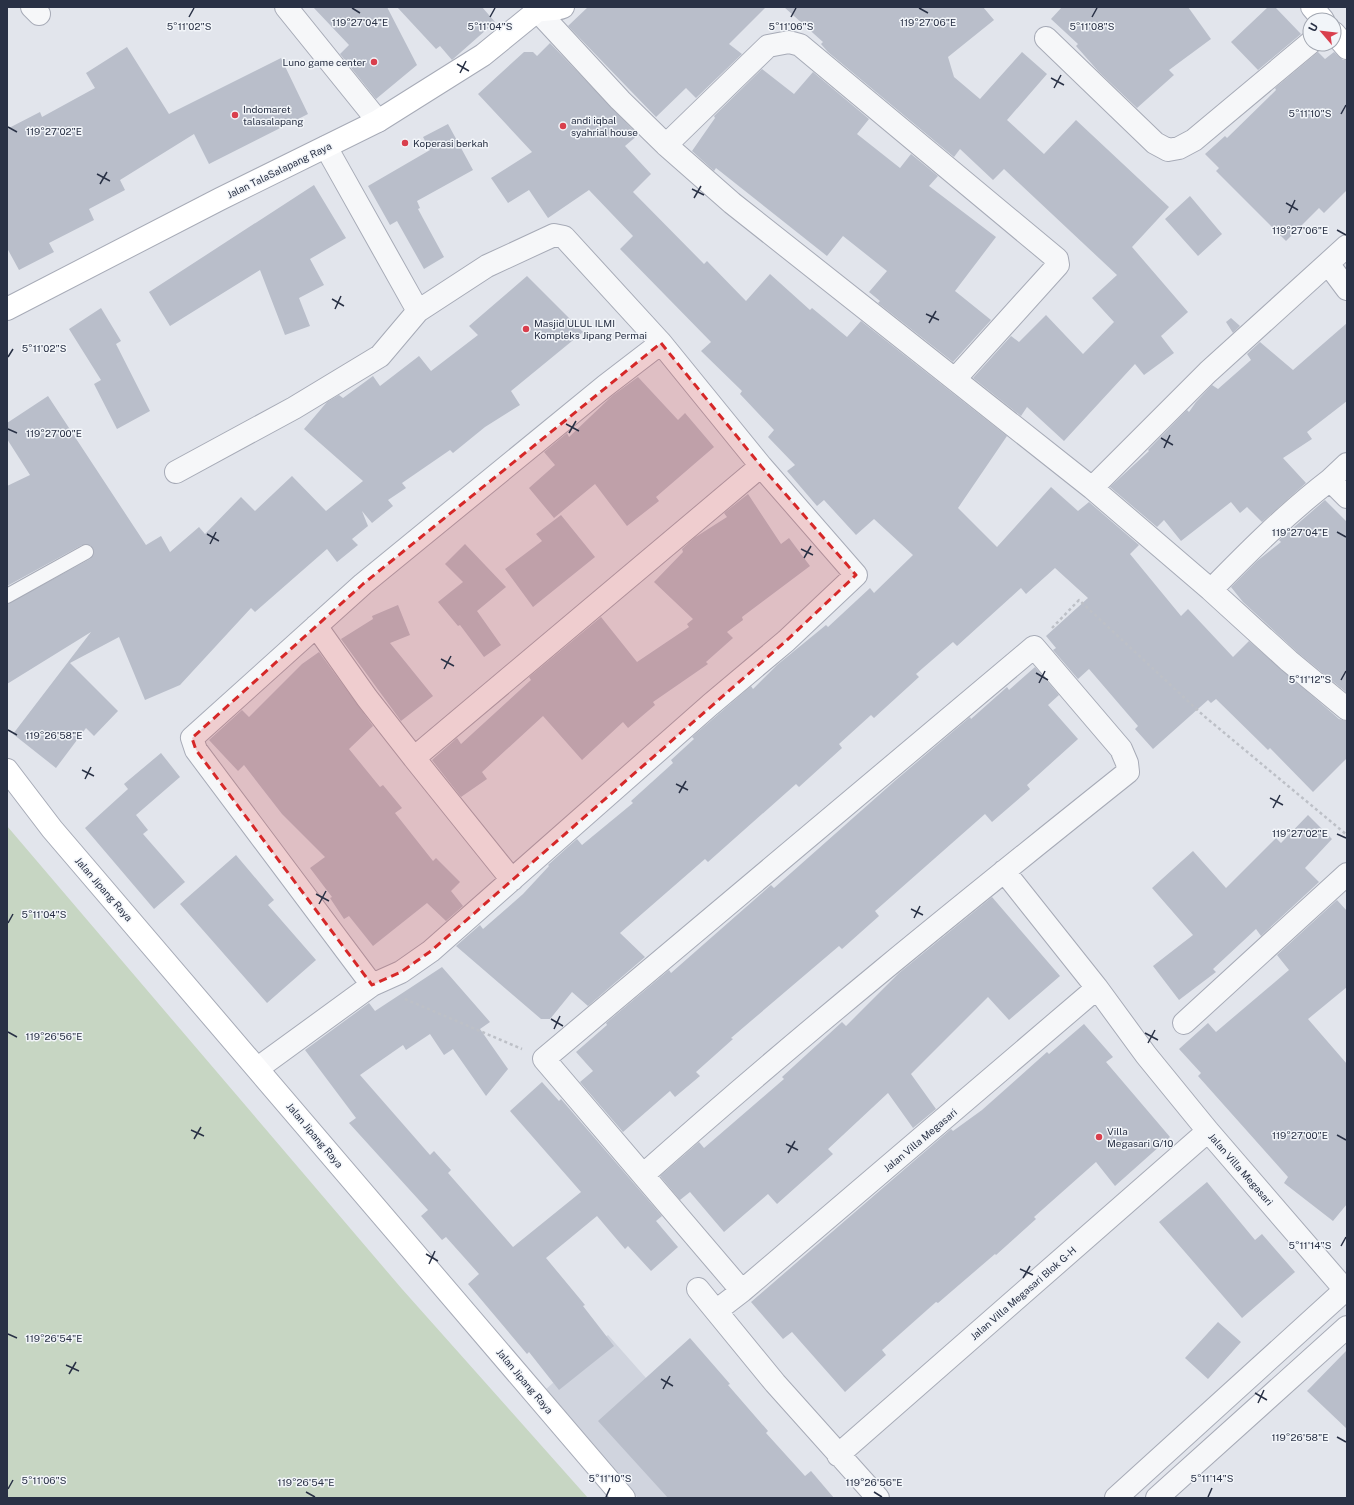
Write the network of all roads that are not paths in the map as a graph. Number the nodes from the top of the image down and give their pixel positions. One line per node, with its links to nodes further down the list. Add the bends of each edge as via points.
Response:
1 (286, 7): 6 (street)
2 (563, 7): 3 (main road, via 552,10)
3 (536, 9): 6 (main road, Jalan TalaSalapang Raya, via 483,55); 7 (street)
4 (1046, 38): 5 (street, via 1154,143 1168,150 1179,148 1194,140)
5 (1302, 50)
6 (378, 121): 8 (main road, Jalan TalaSalapang Raya)
7 (666, 146): 15 (street, via 772,236); 15 (street, via 768,46 789,42 800,45 1057,259 1058,265)
8 (326, 147): 12 (main road, Jalan TalaSalapang Raya); 13 (street)
9 (1347, 246): 10 (street)
10 (1329, 265): 11 (street); 20 (street, via 1208,372)
11 (1347, 289)
12 (7, 309)
13 (418, 311): 14 (street, via 487,266 554,234 564,237); 18 (street, via 380,356 294,408)
14 (661, 343): 17 (street); 25 (street, via 363,584)
15 (955, 379): 20 (street)
16 (1347, 464): 19 (street)
17 (761, 466): 27 (street); 31 (street, via 856,574 786,641)
18 (176, 472)
19 (1330, 480): 21 (street); 23 (street, via 1292,511)
20 (1092, 488): 23 (street)
21 (1347, 497)
22 (86, 552): 24 (lane)
23 (1211, 590): 26 (street, via 1289,661)
24 (7, 596)
25 (316, 626): 27 (street); 32 (street, via 192,738 192,744)
26 (1347, 709)
27 (414, 758): 31 (street)
28 (7, 770): 35 (main road, Jalan Jipang Raya, via 52,828)
29 (1004, 871): 33 (street, Jalan Villa Megasari); 37 (street, via 728,1099); 37 (street, via 1128,772 1121,749 1034,647 544,1059)
30 (1347, 874): 34 (street)
31 (512, 880): 32 (street, via 431,951 401,972)
32 (372, 985): 35 (street)
33 (1097, 988): 36 (street, Jalan Villa Megasari, via 1146,1055); 39 (street, Jalan Villa Megasari)
34 (1184, 1023)
35 (258, 1068): 44 (main road, Jalan Jipang Raya)
36 (1208, 1131): 40 (street, Jalan Villa Megasari); 43 (street, Jalan Villa Megasari Blok G-H)
37 (643, 1175): 39 (street)
38 (698, 1289): 41 (street)
39 (742, 1291): 41 (street, Jalan Villa Megasari)
40 (1346, 1291): 46 (street, Jalan Villa Megasari)
41 (716, 1311): 43 (street)
42 (1347, 1327): 47 (street)
43 (838, 1455): 45 (street)
44 (624, 1498)
45 (878, 1498)
46 (1116, 1498)
47 (1157, 1498)

